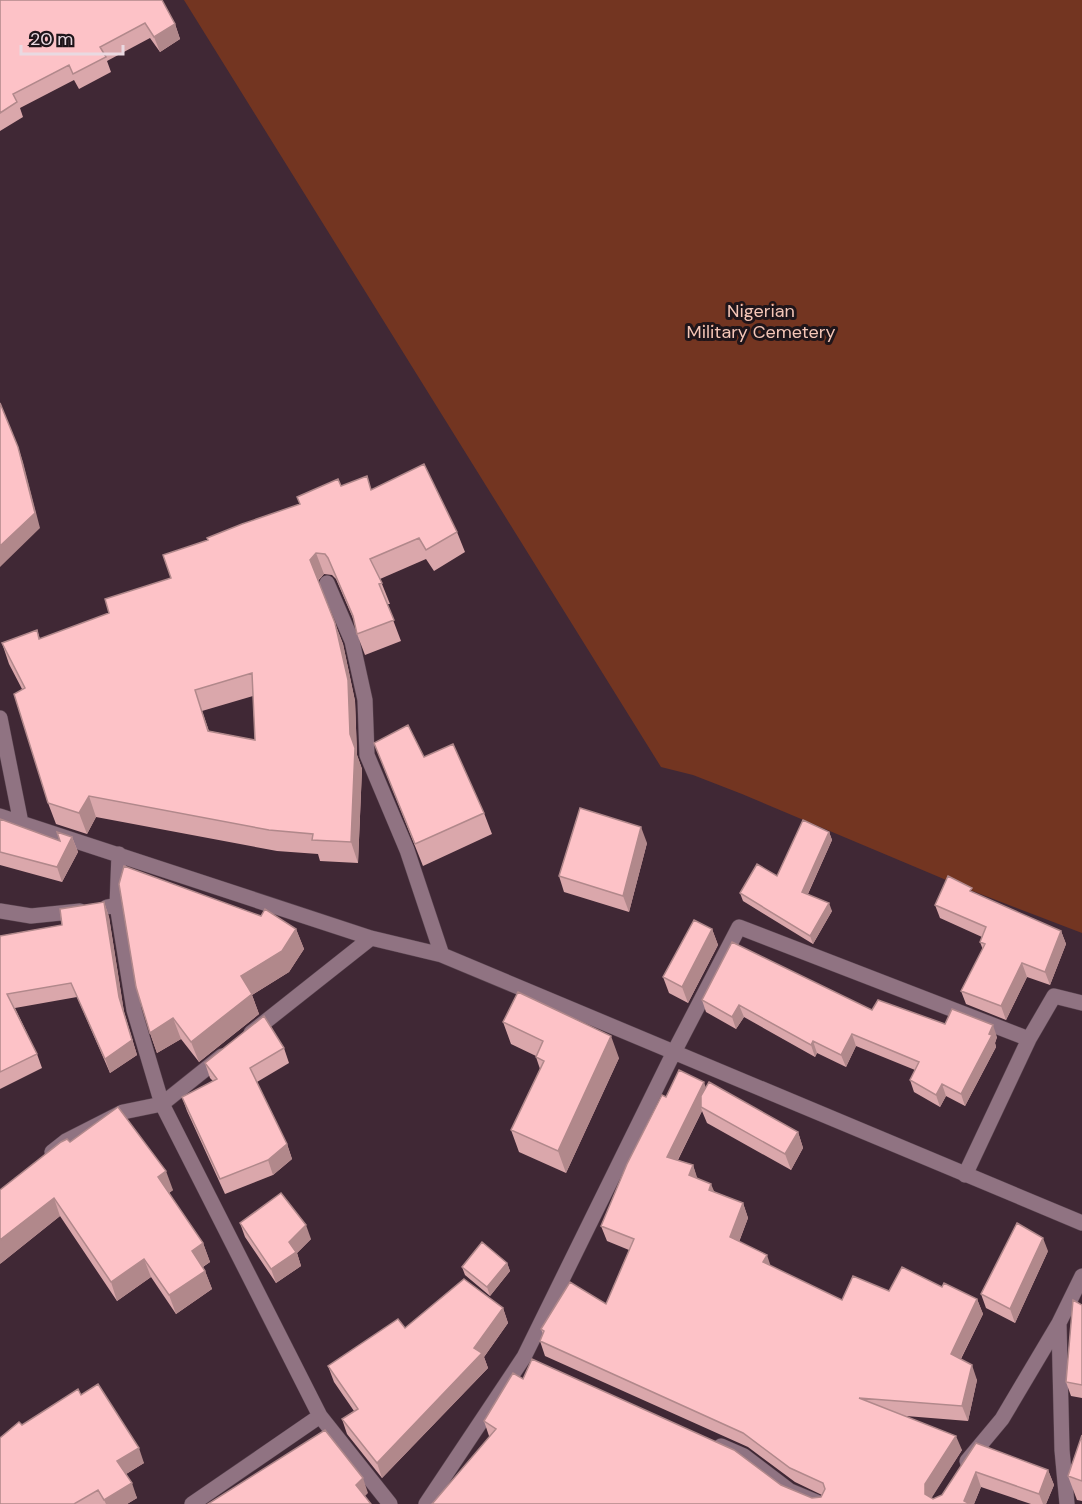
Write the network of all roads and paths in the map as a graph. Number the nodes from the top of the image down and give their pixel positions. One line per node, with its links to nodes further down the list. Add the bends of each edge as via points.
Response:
1 (327, 583): 9 (street, via 352,641 365,700 367,755 407,850)
2 (0, 718): 4 (street)
3 (0, 816): 4 (street)
4 (21, 823): 5 (street)
5 (119, 854): 6 (street); 8 (street)
6 (117, 905): 7 (street, via 31,916); 13 (street, via 134,1010)
7 (0, 911)
8 (371, 938): 9 (street); 13 (street)
9 (442, 955): 12 (street)
10 (1082, 1003): 11 (street, via 1054,996)
11 (1029, 1039): 12 (street, via 739,927); 15 (street)
12 (673, 1054): 15 (street); 24 (street, via 529,1359)
13 (162, 1104): 14 (street, via 123,1113 66,1141); 19 (street)
14 (41, 1160)
15 (965, 1175): 16 (street)
16 (1082, 1223)
17 (1082, 1276): 18 (street)
18 (1059, 1323): 21 (street, via 1002,1419); 26 (street)
19 (320, 1416): 22 (street); 23 (street)
20 (702, 1438): 25 (street, via 744,1456 790,1491)
21 (957, 1476)
22 (192, 1504)
23 (390, 1504)
24 (426, 1504)
25 (821, 1504)
26 (1067, 1504)

